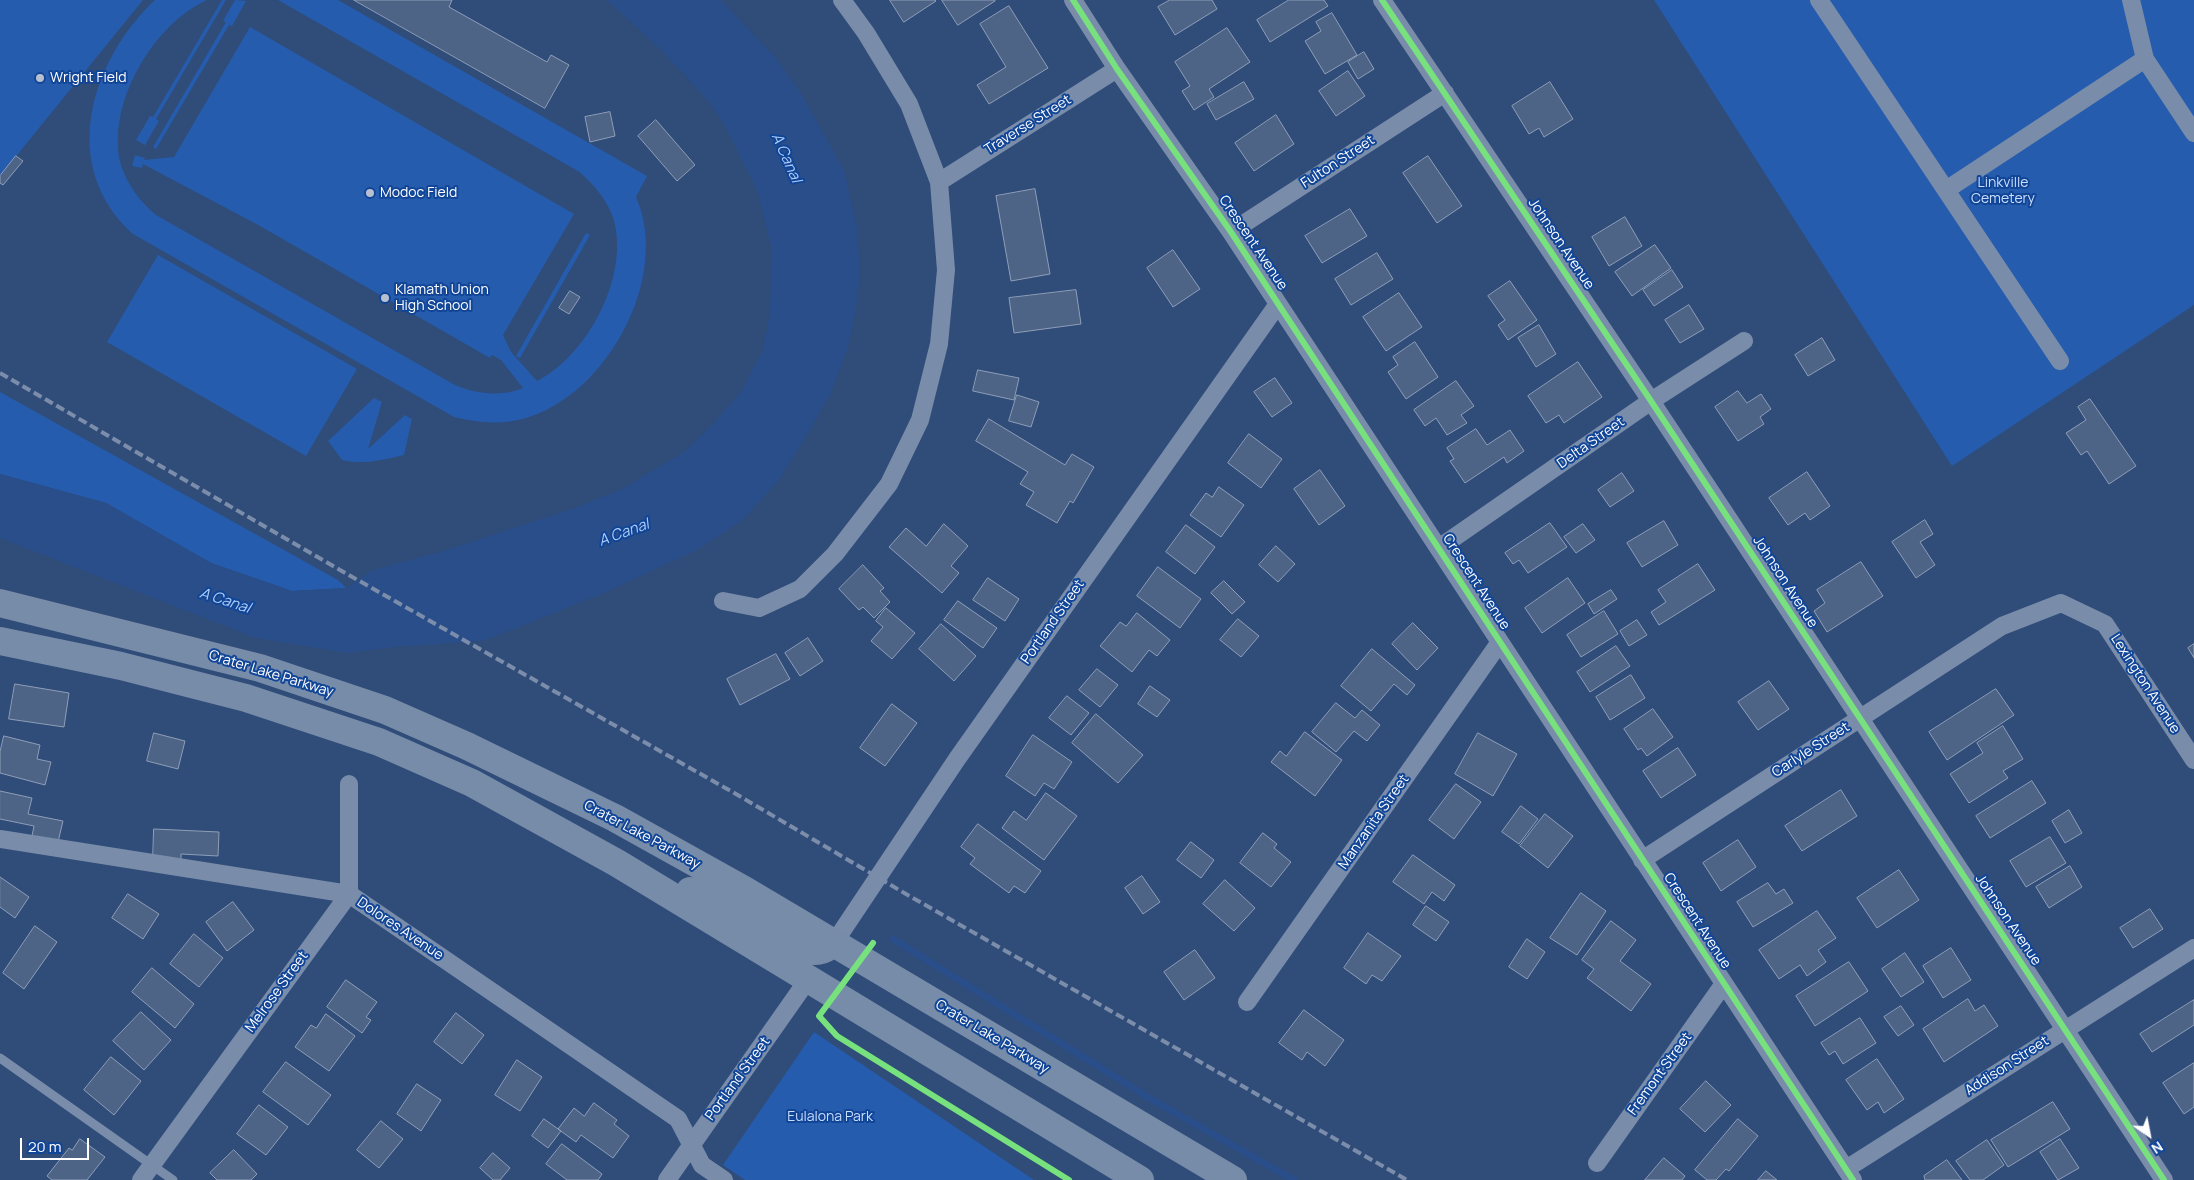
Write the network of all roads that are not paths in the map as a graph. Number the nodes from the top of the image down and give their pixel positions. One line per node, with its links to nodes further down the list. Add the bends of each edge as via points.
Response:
1 (842, 0): 10 (street, via 909,104)
2 (1072, 0): 7 (street, Crescent Avenue)
3 (1382, 0): 8 (street, Johnson Avenue)
4 (1819, 0): 11 (street)
5 (2132, 0): 6 (street)
6 (2145, 59): 9 (street); 11 (street)
7 (1117, 69): 10 (street, Traverse Street); 12 (street, Crescent Avenue)
8 (1445, 93): 12 (street, Fulton Street); 16 (street, Johnson Avenue)
9 (2194, 133)
10 (939, 182): 18 (street, via 946,270 939,344 920,420 889,484 835,554 800,589 759,608)
11 (1946, 190): 15 (street)
12 (1231, 232): 13 (street, Crescent Avenue)
13 (1278, 304): 17 (street, Crescent Avenue); 30 (street, Portland Street, via 956,759)
14 (1744, 341): 16 (street, Delta Street)
15 (2060, 361)
16 (1652, 401): 17 (street, Delta Street); 23 (street, Johnson Avenue)
17 (1439, 548): 22 (street, Crescent Avenue)
18 (723, 601)
19 (0, 603): 30 (main road, Crater Lake Parkway, via 260,668 385,710 615,818)
20 (2061, 603): 23 (street, Carlyle Street, via 2002,626); 24 (street, Lexington Avenue, via 2105,624)
21 (0, 641): 28 (main road, via 120,666 246,698 379,742 472,783)
22 (1500, 642): 27 (street, Crescent Avenue); 34 (street, Manzanita Street)
23 (1859, 718): 27 (street, Carlyle Street); 35 (street, Johnson Avenue)
24 (2194, 760)
25 (349, 784): 29 (street)
26 (0, 839): 29 (street, Dolores Avenue)
27 (1642, 860): 33 (street, Crescent Avenue)
28 (617, 863): 30 (main road, via 733,908 802,948 823,952); 32 (main road)
29 (349, 894): 37 (street, Dolores Avenue, via 678,1119); 39 (street, Melrose Street)
30 (834, 943): 46 (main road, Crater Lake Parkway)
31 (2194, 948): 35 (street, Addison Street)
32 (809, 978): 37 (street, Portland Street); 45 (main road)
33 (1723, 985): 38 (street, Fremont Street); 40 (street, Crescent Avenue)
34 (1247, 1002)
35 (2066, 1028): 40 (street, Addison Street); 47 (street, Johnson Avenue)
36 (0, 1058): 39 (lane)
37 (691, 1144): 43 (street, Portland Street); 44 (street, Dolores Avenue, via 702,1165)
38 (1596, 1163)
39 (152, 1165): 41 (street, Melrose Street); 42 (lane)
40 (1850, 1174)
41 (141, 1180)
42 (173, 1180)
43 (667, 1180)
44 (724, 1180)
45 (1140, 1180)
46 (1233, 1180)
47 (2164, 1180)

